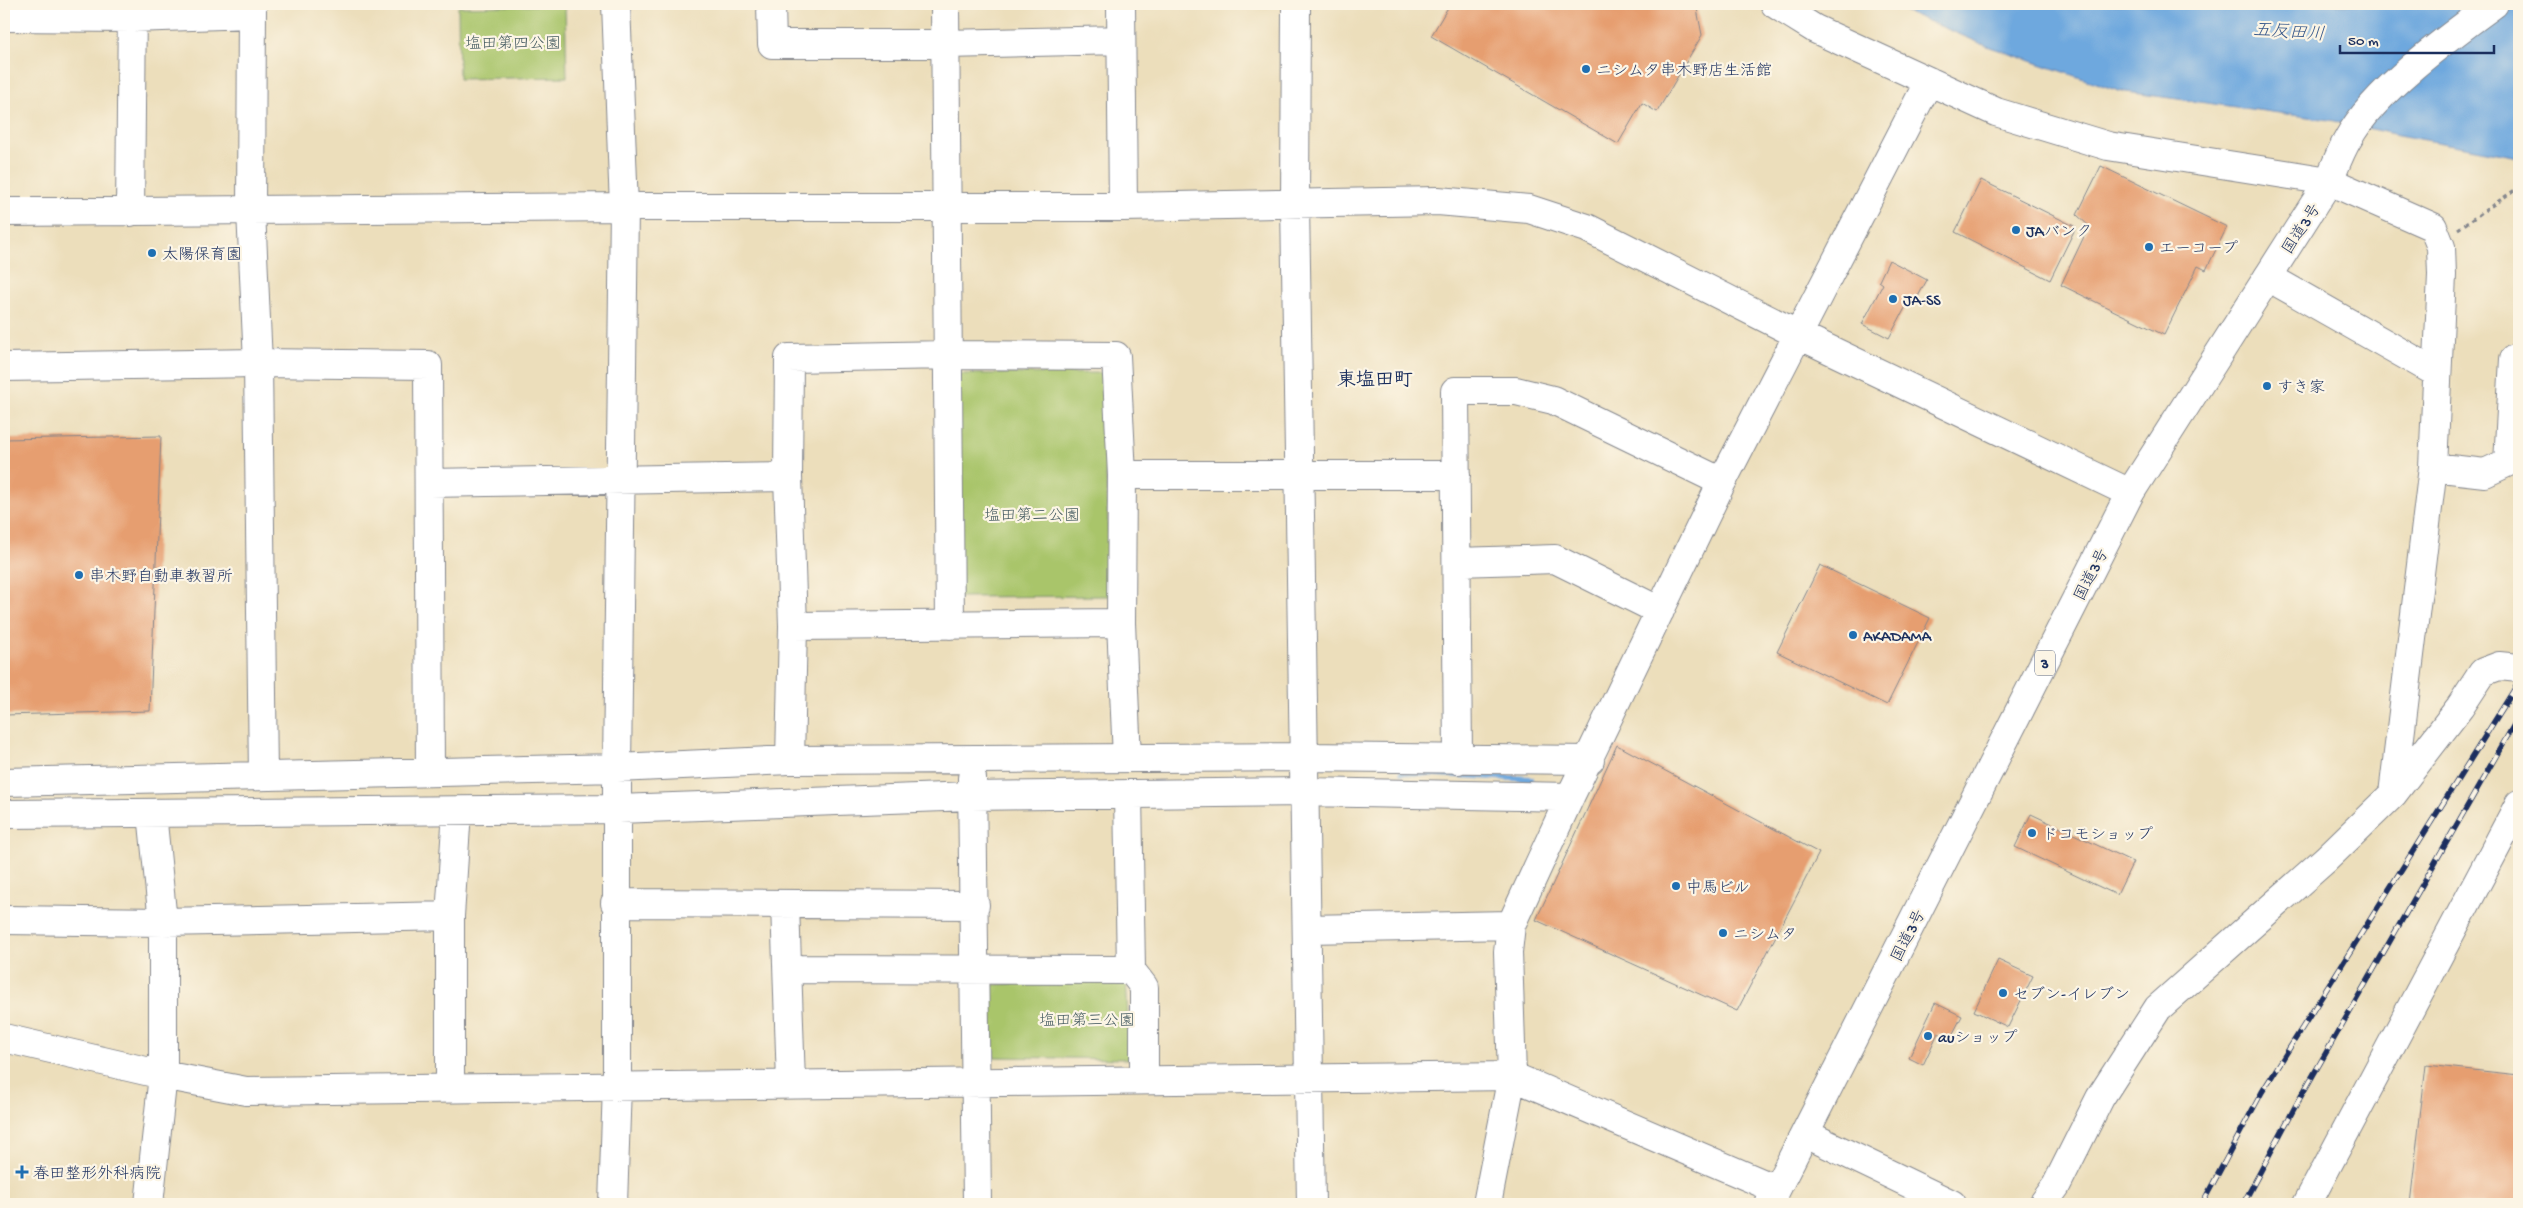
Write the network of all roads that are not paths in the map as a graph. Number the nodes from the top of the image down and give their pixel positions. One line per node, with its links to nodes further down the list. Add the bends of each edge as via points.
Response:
1 (616, 4): 16 (main road)
2 (771, 4): 12 (main road, via 772,44)
3 (945, 4): 12 (main road)
4 (1121, 4): 11 (main road)
5 (1296, 4): 15 (main road)
6 (1775, 4): 13 (main road, via 1815,29)
7 (2494, 4): 14 (main road, 国道3号 / 3, via 2376,100 2348,138)
8 (252, 9): 9 (main road); 19 (main road)
9 (132, 11): 10 (main road); 21 (main road)
10 (4, 17)
11 (1121, 40): 12 (main road); 17 (main road)
12 (945, 44): 18 (main road)
13 (1928, 81): 14 (main road, via 1996,112 2108,146); 23 (main road)
14 (2330, 181): 22 (main road, 国道3号 / 3); 28 (main road, via 2433,227 2439,243 2442,276)
15 (1295, 204): 17 (main road); 23 (main road, via 1438,201 1529,210 1587,228); 32 (main road)
16 (624, 207): 18 (main road); 19 (main road); 35 (main road)
17 (1123, 207): 18 (main road)
18 (945, 208): 24 (main road)
19 (252, 211): 21 (main road); 26 (main road)
20 (4, 212): 21 (main road)
21 (130, 212)
22 (2268, 277): 28 (main road); 38 (main road, 国道3号 / 3)
23 (1799, 335): 36 (main road); 38 (main road)
24 (947, 355): 31 (main road, via 1116,356); 34 (main road, via 790,358); 42 (main road)
25 (2514, 358): 29 (main road)
26 (258, 363): 27 (main road); 37 (main road, via 428,365); 53 (main road)
27 (4, 366)
28 (2437, 373): 30 (main road)
29 (2514, 460): 30 (main road, via 2485,473)
30 (2433, 467): 57 (main road)
31 (1122, 475): 32 (main road); 41 (main road)
32 (1300, 475): 33 (main road); 45 (main road)
33 (1456, 475): 36 (main road, via 1455,391 1516,391 1553,400); 39 (main road)
34 (788, 477): 35 (main road); 43 (main road)
35 (622, 480): 37 (main road); 51 (main road)
36 (1722, 482): 40 (main road)
37 (429, 483): 52 (main road)
38 (2130, 494): 85 (main road, 国道3号 / 3)
39 (1457, 562): 40 (main road, via 1555,559); 49 (main road)
40 (1660, 611): 50 (main road)
41 (1121, 623): 42 (main road); 46 (main road)
42 (950, 625): 43 (main road)
43 (793, 626): 48 (main road)
44 (2519, 668): 57 (main road, via 2499,666 2483,672)
45 (1304, 757): 46 (main road); 49 (main road); 55 (main road)
46 (1127, 758): 47 (main road)
47 (973, 759): 48 (main road); 58 (main road)
48 (790, 760): 51 (main road)
49 (1458, 760): 50 (main road)
50 (1590, 760): 59 (main road)
51 (617, 768): 52 (main road); 61 (main road)
52 (430, 772): 53 (main road)
53 (263, 776): 54 (main road)
54 (4, 782)
55 (1305, 792): 56 (main road); 59 (main road); 72 (main road)
56 (1128, 794): 58 (main road); 75 (main road)
57 (2393, 794): 93 (main road, via 2326,859 2158,1008 2100,1098 2056,1186)
58 (971, 796): 61 (main road); 67 (main road)
59 (1570, 797): 71 (main road)
60 (2519, 804): 94 (main road)
61 (618, 809): 62 (main road); 65 (main road)
62 (457, 811): 63 (main road); 68 (main road)
63 (152, 812): 64 (main road); 70 (main road)
64 (4, 814)
65 (615, 903): 66 (main road); 83 (main road)
66 (785, 904): 67 (main road); 73 (main road)
67 (975, 904): 74 (main road)
68 (450, 916): 70 (main road); 84 (main road)
69 (4, 920): 70 (main road)
70 (163, 922): 77 (main road)
71 (1511, 925): 72 (main road); 78 (main road, via 1508,952)
72 (1307, 929): 79 (main road)
73 (788, 969): 74 (main road); 82 (main road)
74 (975, 969): 75 (main road); 81 (main road)
75 (1131, 970): 80 (main road, via 1144,987)
76 (4, 1038): 77 (main road)
77 (163, 1075): 84 (main road, via 246,1091); 87 (main road)
78 (1512, 1076): 79 (main road); 86 (main road); 91 (main road)
79 (1309, 1078): 80 (main road); 90 (main road)
80 (1144, 1080): 81 (main road)
81 (976, 1081): 82 (main road); 89 (main road)
82 (792, 1083): 83 (main road)
83 (617, 1085): 84 (main road); 88 (main road)
84 (450, 1087)
85 (1806, 1134): 86 (main road, 国道3号 / 3); 92 (main road)
86 (1772, 1196)
87 (149, 1204)
88 (613, 1204)
89 (977, 1204)
90 (1311, 1204)
91 (1486, 1204)
92 (1952, 1204)
93 (2043, 1204)
94 (2307, 1204)

